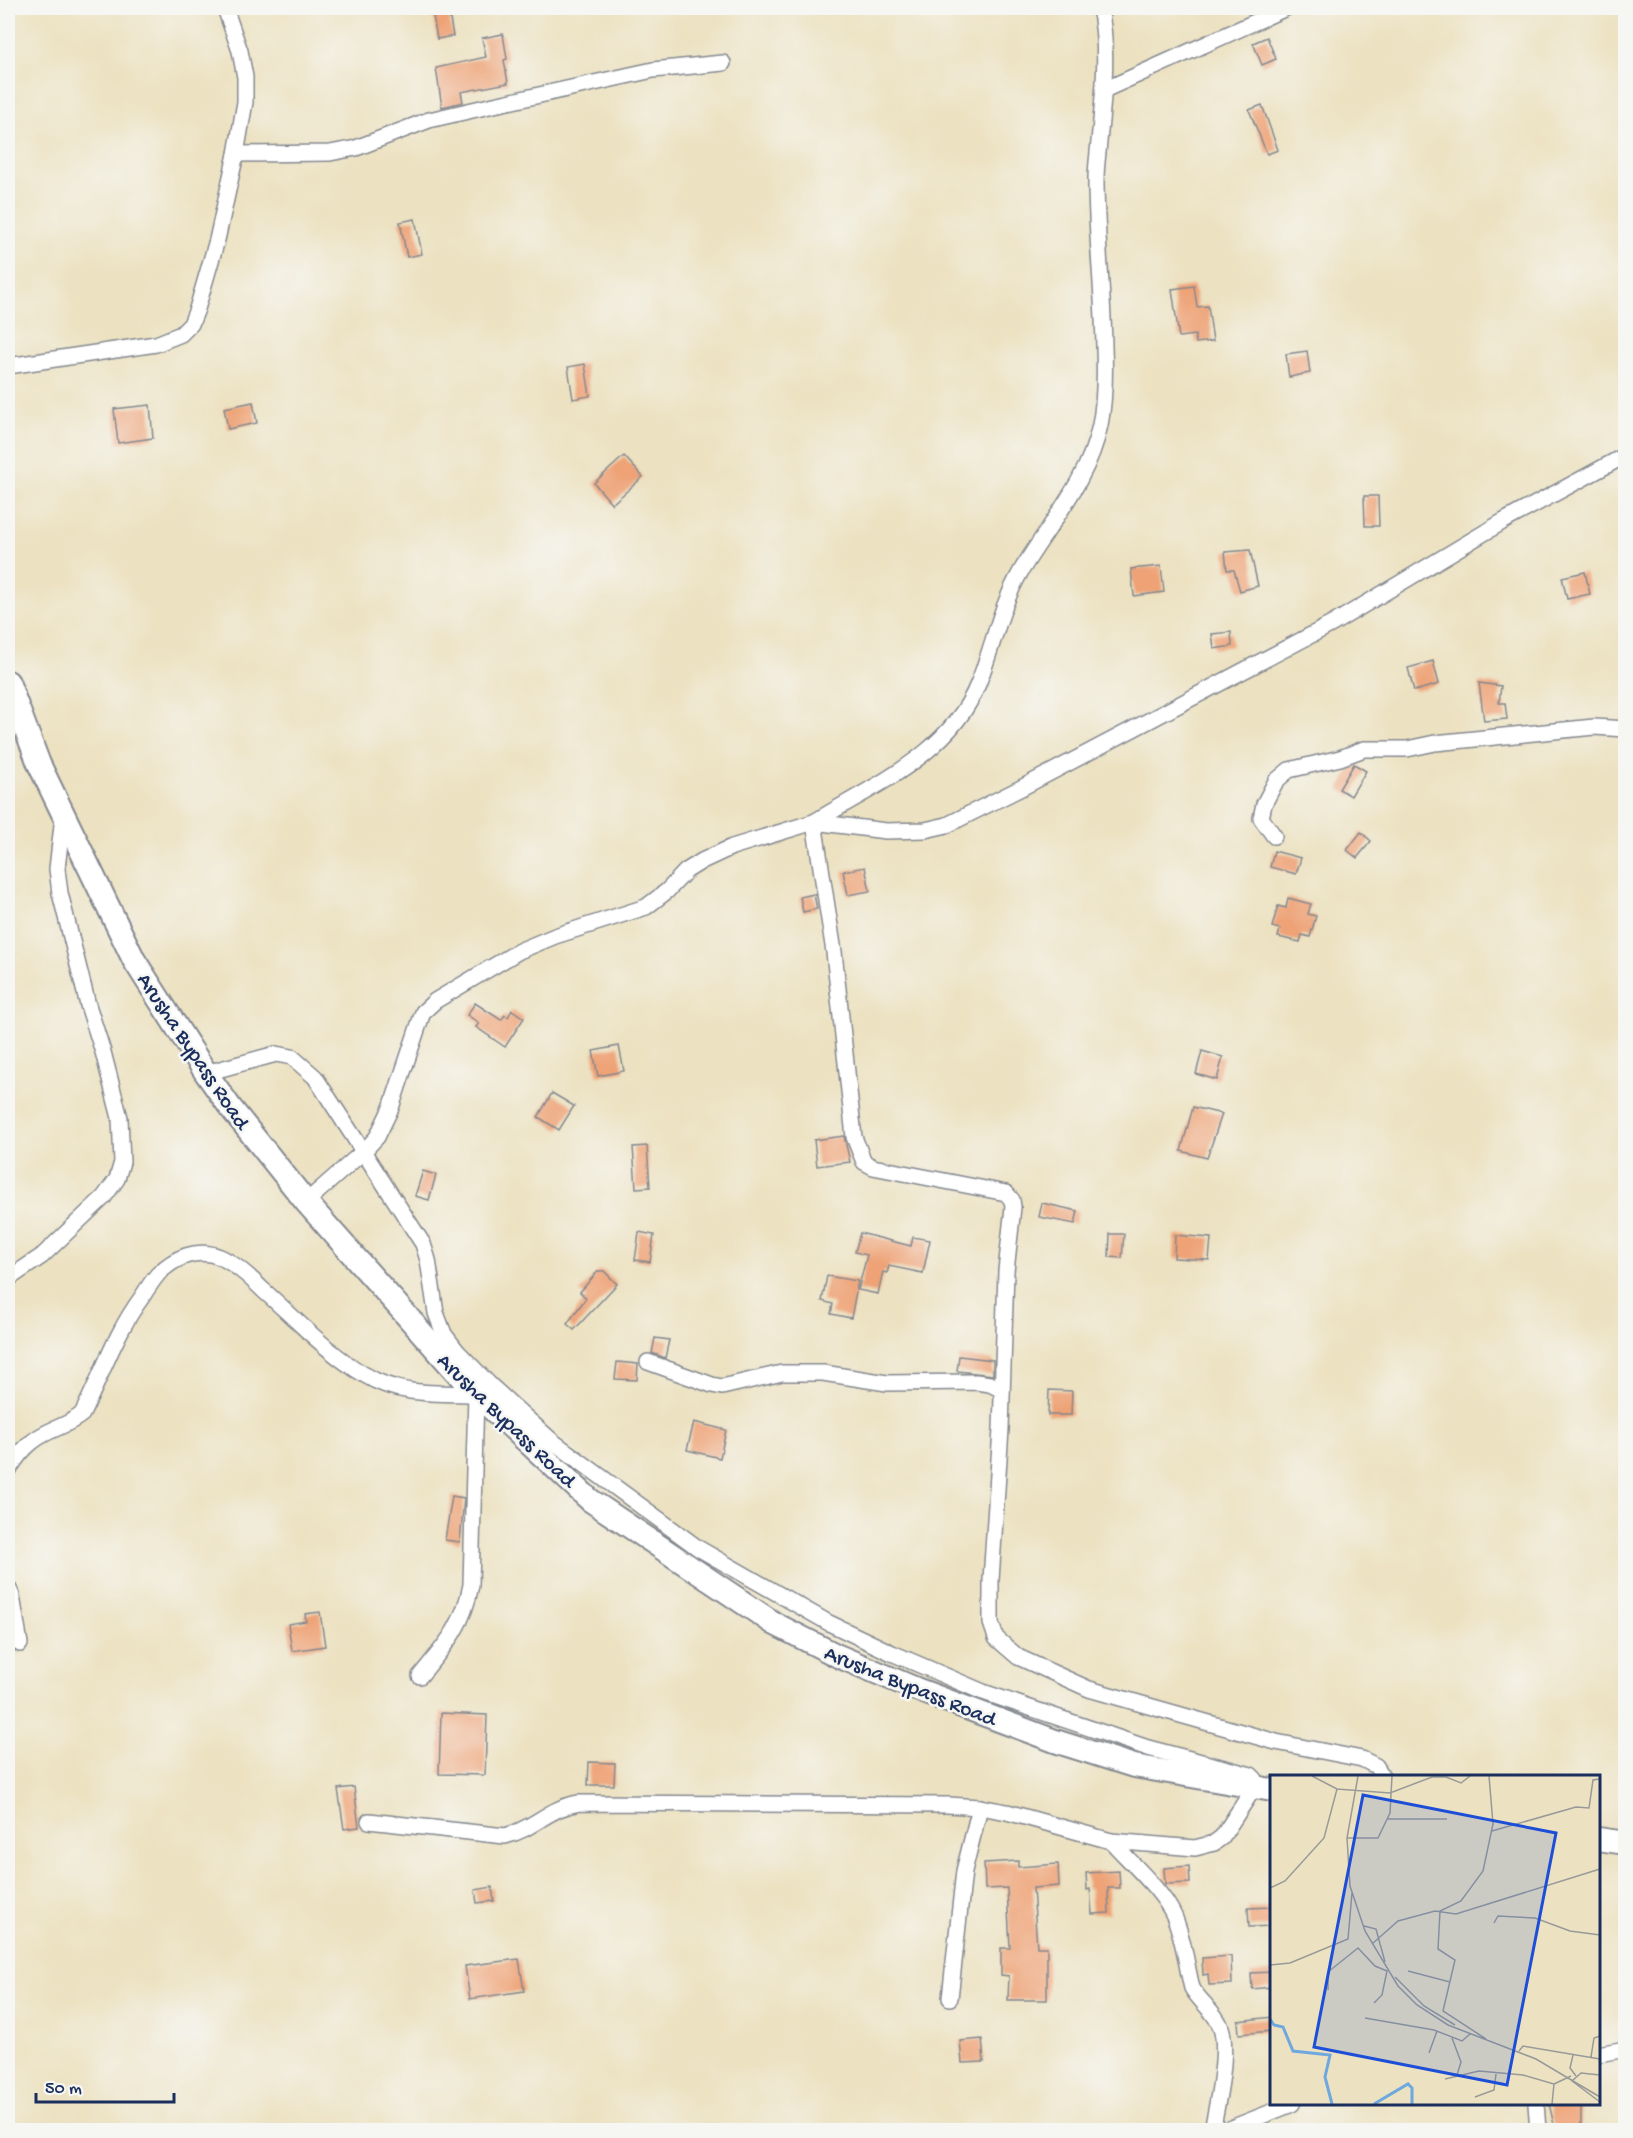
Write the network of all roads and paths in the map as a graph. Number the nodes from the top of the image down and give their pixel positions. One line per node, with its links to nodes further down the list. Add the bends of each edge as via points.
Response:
1 (225, 8): 6 (street, via 245,77)
2 (1100, 8): 5 (street, via 1104,26)
3 (1286, 8): 5 (street)
4 (723, 63): 6 (street, via 653,70 483,108 417,124 356,148 330,153)
5 (1104, 90): 12 (street, via 1096,177 1105,377 1100,425 1086,471 1015,580 978,685 964,710 920,758)
6 (237, 154): 7 (street, via 197,309 191,324 181,334 156,344)
7 (8, 366)
8 (1626, 455): 12 (street, via 1504,521 1332,624 947,825 925,831 886,831)
9 (8, 682): 11 (main road, Arusha Bypass Road, via 39,764)
10 (1626, 729): 13 (street, via 1594,728 1407,749 1364,749 1289,770 1276,781 1264,804 1261,818)
11 (64, 815): 14 (main road, Arusha Bypass Road, via 134,960); 17 (street, via 57,869 60,893 120,1118 122,1162 117,1179 104,1197 42,1256)
12 (814, 822): 15 (street, via 732,847 702,861 646,907 519,951 435,1001 423,1012 391,1108 377,1137); 19 (street, via 834,952 854,1137 864,1162 1006,1193 1012,1200)
13 (1274, 836)
14 (206, 1073): 15 (street, via 276,1054 292,1057 315,1077); 16 (main road, Arusha Bypass Road)
15 (364, 1151): 16 (street); 26 (street, via 423,1244 436,1313 444,1334 491,1386 551,1440 698,1548 829,1623 891,1653 1056,1718 1191,1761 1251,1775)
16 (306, 1202): 20 (main road, Arusha Bypass Road)
17 (8, 1280)
18 (648, 1362): 19 (street, via 722,1386 782,1373 822,1373 887,1383 976,1382)
19 (1002, 1390): 25 (street, via 991,1580 991,1623 996,1638 1017,1657 1089,1689 1276,1742 1362,1759 1376,1766)
20 (476, 1394): 21 (street, via 410,1392 365,1376 236,1267 201,1253 174,1260 157,1275 126,1319 82,1414 32,1441); 24 (street, via 468,1603 453,1636); 26 (main road, Arusha Bypass Road, via 590,1500 796,1635 916,1689 1055,1741 1134,1766)
21 (8, 1471)
22 (8, 1587): 23 (street)
23 (20, 1644)
24 (420, 1676)
25 (1381, 1775)
26 (1263, 1789): 30 (street, via 1214,1844 1195,1848)
27 (980, 1807): 28 (street, via 579,1803 563,1806 505,1836); 30 (street); 32 (street, via 964,1871)
28 (369, 1821)
29 (1600, 1839): 31 (main road)
30 (1112, 1841): 37 (street, via 1173,1914 1192,1988 1220,2023 1224,2040)
31 (1626, 1843)
32 (950, 1998)
33 (1626, 2049): 34 (street)
34 (1600, 2054)
35 (1287, 2105): 38 (street)
36 (1536, 2105): 39 (street)
37 (1212, 2130)
38 (1226, 2130)
39 (1538, 2130)

